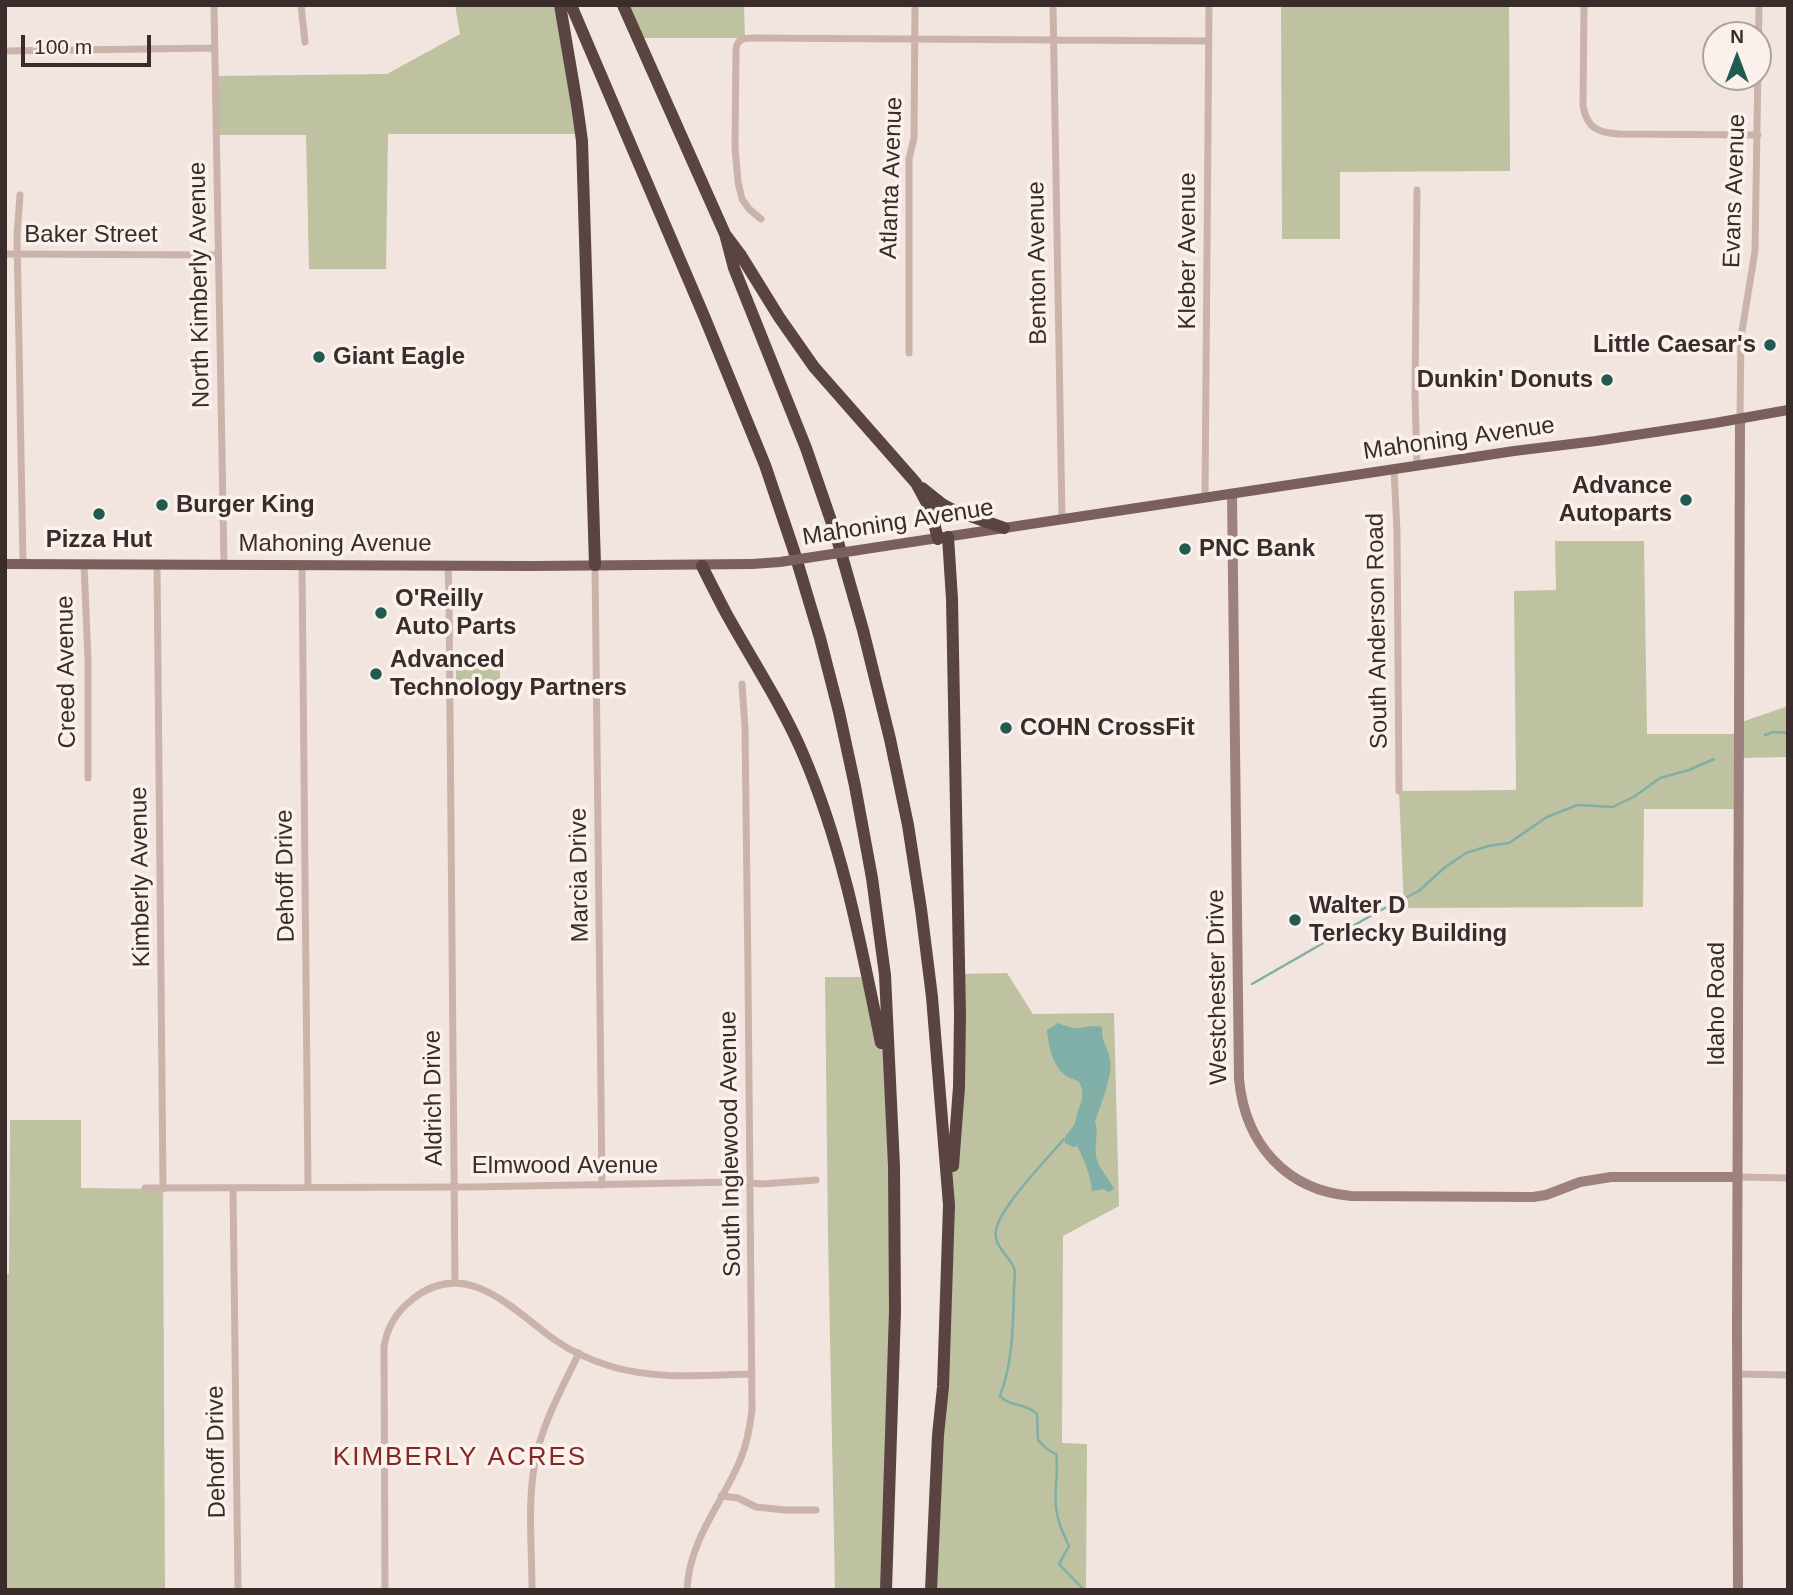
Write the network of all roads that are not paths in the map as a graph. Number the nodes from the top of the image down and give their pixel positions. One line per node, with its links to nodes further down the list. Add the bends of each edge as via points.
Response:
1 (214, 5): 15 (street, North Kimberly Avenue)
2 (301, 5): 14 (street)
3 (560, 5): 42 (highway, via 582,152)
4 (571, 5): 48 (highway, via 765,465 804,583 839,712 872,878 885,975)
5 (624, 5): 21 (highway)
6 (915, 5): 11 (street, Atlanta Avenue)
7 (1053, 5): 12 (street, Benton Avenue)
8 (1209, 5): 13 (street, Kleber Avenue)
9 (1584, 5): 17 (street, via 1583,106 1592,127 1619,134)
10 (1759, 5): 17 (street, Evans Avenue)
11 (915, 40): 12 (street); 20 (street, via 767,38 738,42 738,182 748,209); 25 (street, Atlanta Avenue, via 914,138 909,159)
12 (1054, 41): 13 (street); 33 (street, Benton Avenue)
13 (1209, 41): 32 (street, Kleber Avenue)
14 (305, 42)
15 (214, 48): 16 (street); 24 (street, North Kimberly Avenue)
16 (5, 51)
17 (1758, 135): 27 (street, Evans Avenue, via 1755,251 1741,337)
18 (1417, 190): 28 (street)
19 (20, 195): 23 (street)
20 (761, 219)
21 (726, 234): 30 (highway, via 814,367); 59 (highway, via 734,268 836,535 890,739 921,909)
22 (5, 254): 23 (street, Baker Street)
23 (17, 254): 24 (street, Baker Street); 37 (street)
24 (218, 255): 40 (street, North Kimberly Avenue)
25 (909, 353)
26 (1788, 410): 27 (main road, Mahoning Avenue)
27 (1740, 419): 28 (main road, Mahoning Avenue); 49 (street, Idaho Road)
28 (1417, 466): 29 (main road, Mahoning Avenue)
29 (1394, 470): 31 (main road, Mahoning Avenue); 47 (street, South Anderson Road)
30 (916, 483): 34 (highway, via 951,509); 35 (highway)
31 (1232, 494): 32 (main road, Mahoning Avenue); 49 (street, Westchester Drive, via 1239,1079 1245,1115 1264,1150 1305,1184 1351,1196 1533,1197 1611,1177)
32 (1205, 498): 33 (main road, Mahoning Avenue)
33 (1062, 519): 34 (main road, Mahoning Avenue)
34 (1004, 528): 35 (main road, Mahoning Avenue)
35 (943, 538): 44 (main road, Mahoning Avenue, bridge, via 780,562); 59 (highway, via 952,626 960,1015)
36 (5, 564): 37 (main road, Mahoning Avenue)
37 (23, 564): 38 (main road, Mahoning Avenue)
38 (84, 564): 39 (main road, Mahoning Avenue); 46 (street, Creed Avenue)
39 (157, 565): 40 (main road, Mahoning Avenue); 58 (street, Kimberly Avenue)
40 (224, 565): 41 (main road, Mahoning Avenue)
41 (302, 565): 43 (main road, Mahoning Avenue); 55 (street, Dehoff Drive)
42 (595, 565): 43 (main road, Mahoning Avenue); 44 (main road, Mahoning Avenue); 53 (street, Marcia Drive)
43 (448, 566): 54 (street, Aldrich Drive)
44 (702, 566): 48 (highway, via 787,720 815,783 850,898)
45 (743, 684): 52 (street, South Inglewood Avenue)
46 (88, 778)
47 (1399, 791)
48 (889, 1079): 71 (highway, via 895,1250)
49 (1737, 1177): 50 (street); 63 (street, Idaho Road)
50 (1788, 1178)
51 (816, 1180): 52 (street, Elmwood Avenue)
52 (750, 1183): 53 (street, Elmwood Avenue); 62 (street, South Inglewood Avenue)
53 (602, 1185): 54 (street, Elmwood Avenue)
54 (455, 1186): 55 (street, Elmwood Avenue); 60 (street, Aldrich Drive)
55 (308, 1187): 57 (street, Elmwood Avenue)
56 (145, 1188): 58 (street, Elmwood Avenue)
57 (233, 1188): 58 (street, Elmwood Avenue); 67 (street, Dehoff Drive)
58 (163, 1189)
59 (949, 1205): 72 (highway)
60 (455, 1283): 61 (street, via 494,1294); 68 (street, via 432,1288 406,1304 385,1340)
61 (579, 1353): 62 (street, via 611,1367 646,1374); 69 (street, via 538,1450 531,1506)
62 (752, 1374): 65 (street, South Inglewood Avenue, via 748,1435)
63 (1737, 1374): 64 (street); 73 (street, Idaho Road)
64 (1788, 1374)
65 (721, 1496): 66 (street, via 756,1507); 70 (street, South Inglewood Avenue, via 695,1549)
66 (816, 1510)
67 (237, 1590)
68 (385, 1590)
69 (532, 1590)
70 (687, 1590)
71 (886, 1590)
72 (931, 1590)
73 (1738, 1590)

